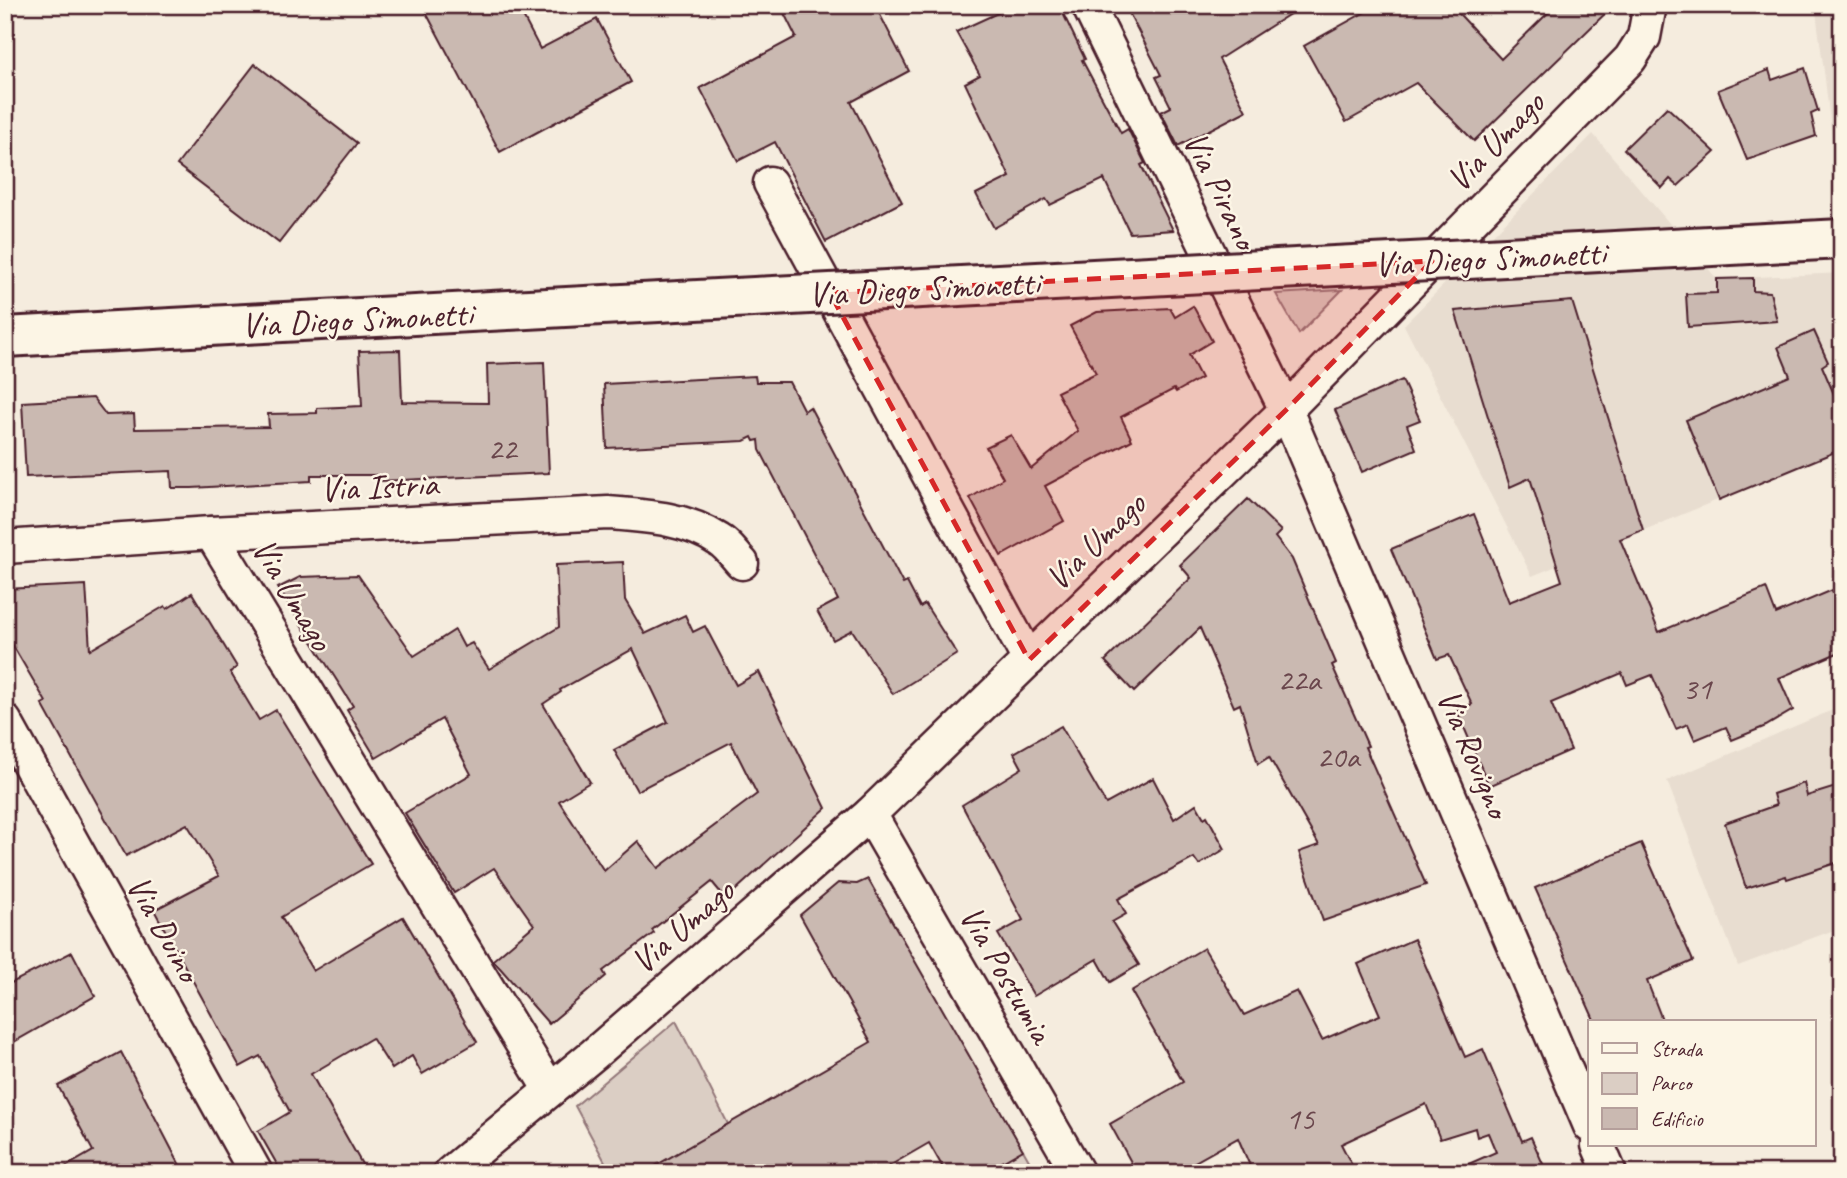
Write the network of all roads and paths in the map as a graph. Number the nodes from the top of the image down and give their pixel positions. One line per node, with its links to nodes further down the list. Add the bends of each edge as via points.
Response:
1 (1087, 5): 6 (street, Via Pirano)
2 (1650, 7): 6 (street, Via Umago, via 1644,37 1630,59)
3 (770, 183): 10 (street)
4 (1842, 239): 5 (main road, Via Diego Simonetti, bridge)
5 (5, 337)
6 (1286, 410): 10 (street, Via Umago); 14 (street, Via Rovigno)
7 (211, 533): 8 (street, Via Istria); 9 (street, Via Istria, via 608,513 687,523 722,541); 13 (street, Via Umago)
8 (5, 547)
9 (742, 563)
10 (1029, 660): 12 (street, Via Umago)
11 (5, 721): 16 (street, Via Duino)
12 (870, 814): 13 (street, Via Umago); 18 (street, Via Postumia)
13 (550, 1090): 17 (street, Via Umago)
14 (1588, 1121)
15 (1598, 1146): 19 (street)
16 (256, 1173)
17 (450, 1173)
18 (1078, 1173)
19 (1610, 1173)

